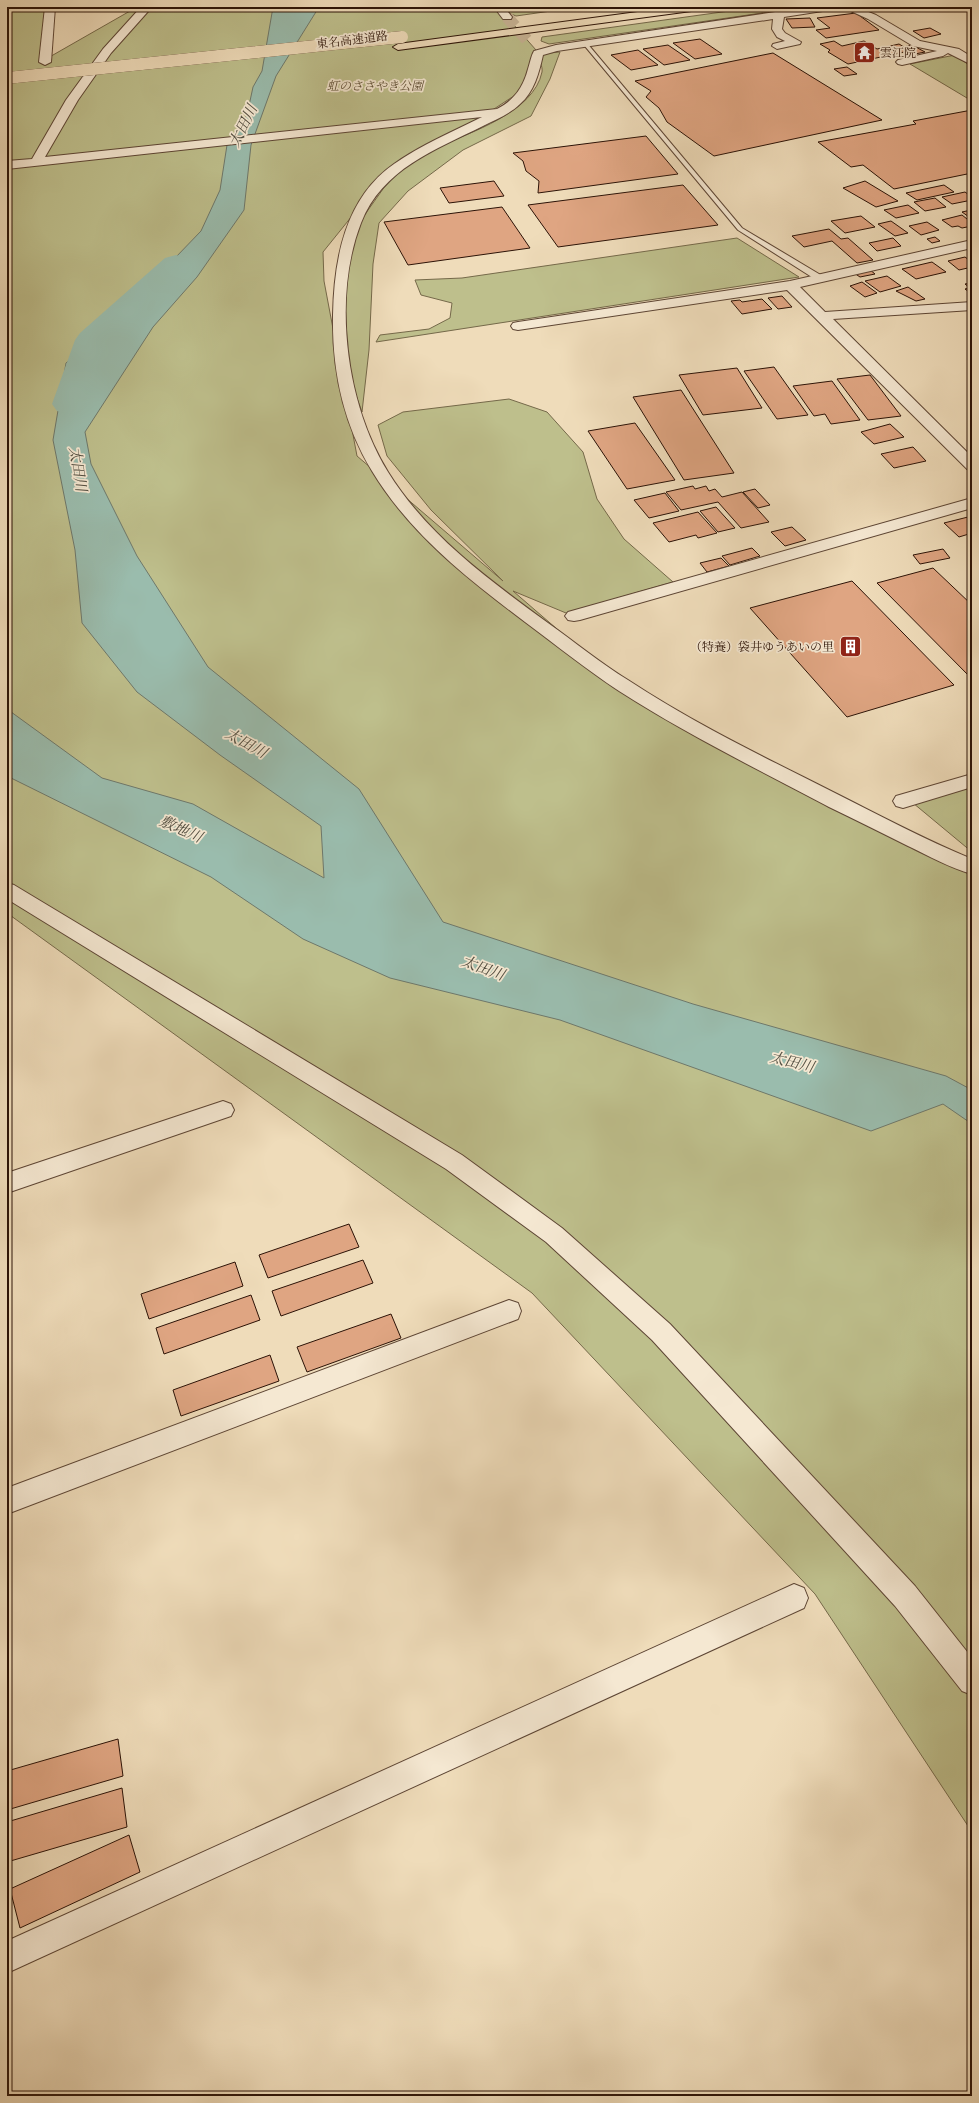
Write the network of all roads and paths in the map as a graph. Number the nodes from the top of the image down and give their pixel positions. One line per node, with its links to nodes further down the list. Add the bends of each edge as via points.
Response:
1 (50, 7): 15 (street)
2 (147, 7): 23 (street, via 107,51 72,100)
3 (497, 7): 9 (street)
4 (636, 7): 10 (highway, 東名高速道路)
5 (699, 7): 10 (highway, 東名高速道路)
6 (829, 7): 8 (street)
7 (846, 7): 14 (street, via 872,17 917,44)
8 (779, 14): 11 (street); 12 (street, via 777,29 781,35 796,42)
9 (507, 17)
10 (400, 42): 16 (highway, 東名高速道路); 19 (highway, 東名高速道路, bridge)
11 (586, 44): 22 (street, via 535,49 530,86 510,108); 26 (lane, via 740,229)
12 (777, 46)
13 (969, 48): 14 (street)
14 (955, 51): 17 (street); 18 (street)
15 (45, 62)
16 (274, 62)
17 (902, 62)
18 (972, 62)
19 (7, 78)
20 (103, 80): 21 (highway)
21 (72, 84)
22 (500, 112): 23 (street); 38 (street, via 408,160 384,178 366,199 345,253 339,339 344,376 352,414 365,445 388,484 434,541 478,579 623,686 825,796)
23 (36, 162): 24 (street)
24 (7, 165)
25 (972, 244): 26 (street)
26 (821, 278): 27 (street)
27 (790, 285): 29 (street); 30 (street)
28 (972, 306): 29 (street)
29 (822, 316): 32 (street)
30 (518, 326)
31 (972, 444): 32 (street)
32 (953, 447): 33 (street)
33 (972, 466)
34 (972, 503): 35 (street)
35 (574, 616)
36 (972, 780): 37 (street)
37 (902, 801)
38 (972, 867)
39 (7, 890): 45 (street, via 454,1162 554,1235 661,1332 905,1596)
40 (222, 1110): 41 (street)
41 (7, 1183)
42 (509, 1311): 43 (street)
43 (7, 1501)
44 (794, 1598): 46 (street)
45 (972, 1681)
46 (7, 1957)

